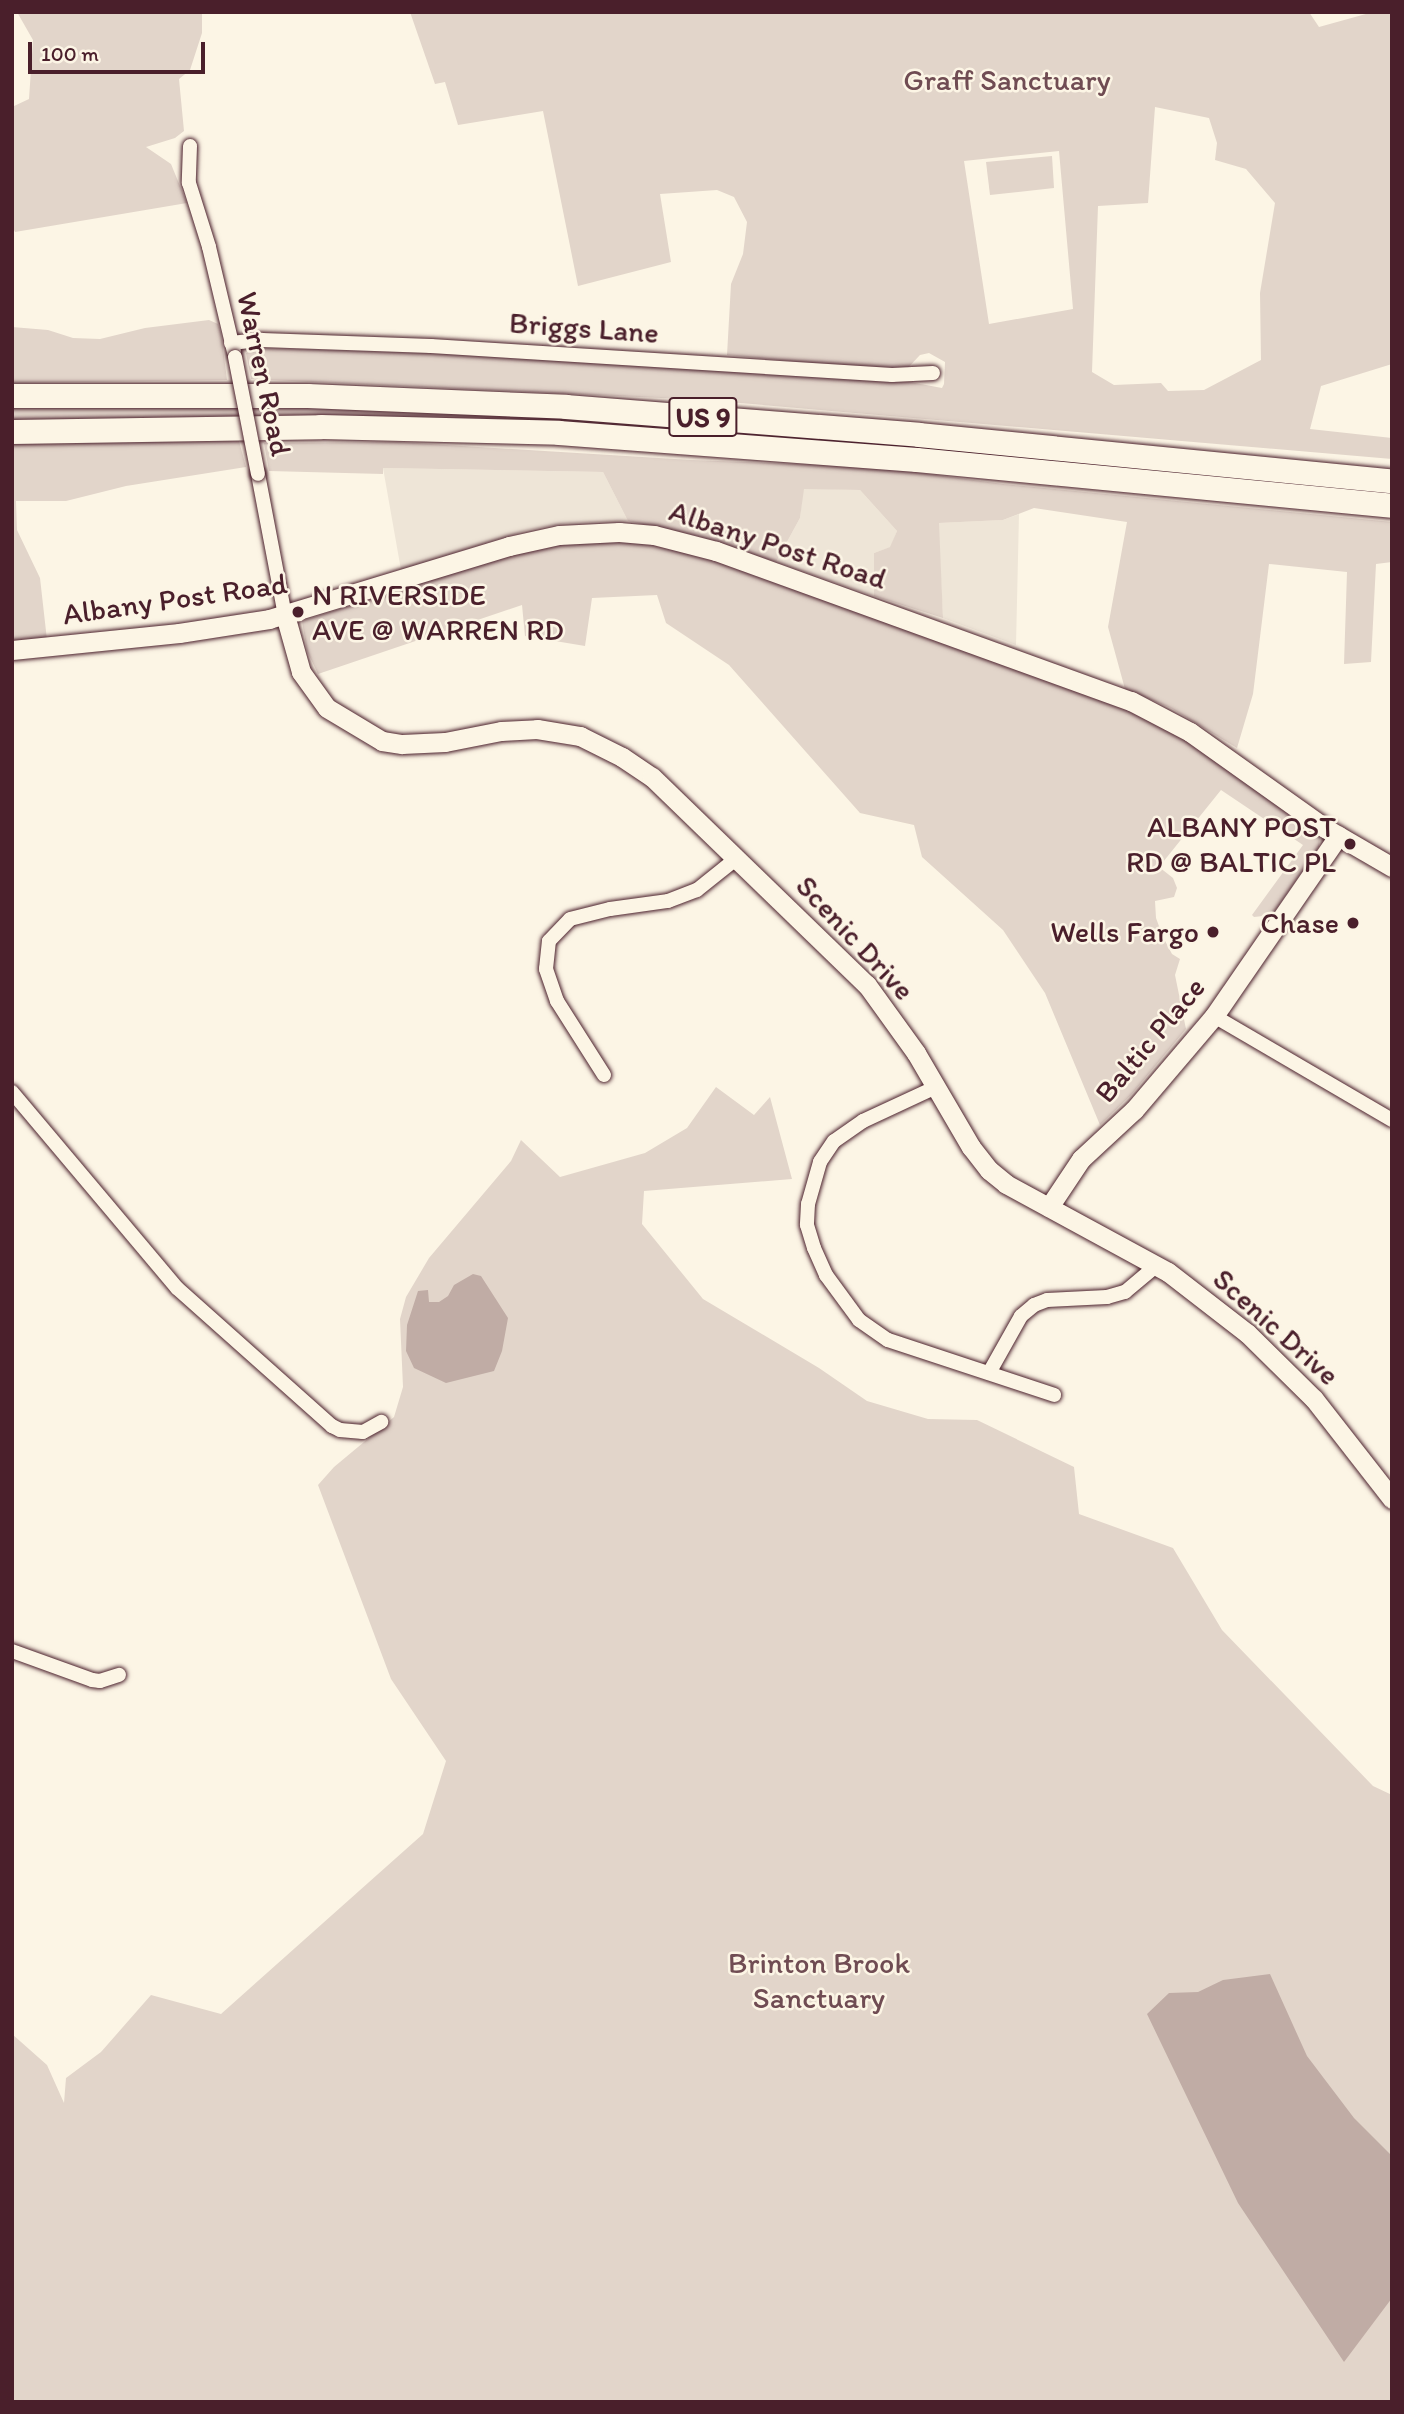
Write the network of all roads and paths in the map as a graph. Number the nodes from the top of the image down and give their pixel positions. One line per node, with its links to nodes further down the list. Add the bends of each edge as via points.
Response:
1 (190, 146): 2 (street, Warren Road, via 190,183)
2 (233, 350): 3 (street, Briggs Lane, via 262,341 430,346 892,375); 8 (street, Warren Road, bridge)
3 (933, 373)
4 (12, 396): 6 (highway, US 9, via 296,396 566,407 919,435)
5 (12, 432): 7 (highway, US 9, via 321,427 559,433 917,460)
6 (1392, 481)
7 (1392, 506)
8 (285, 615): 9 (street, Albany Post Road, via 206,629); 10 (street, Albany Post Road, via 549,537 619,532 675,539 773,570 1131,701 1190,732); 11 (street, Scenic Drive, via 301,672 327,708 354,727 382,741 402,744 537,729 580,736 652,777)
9 (12, 650)
10 (1338, 836): 12 (street, Albany Post Road); 13 (street, Baltic Place)
11 (737, 858): 14 (street, via 697,890 668,901 570,919 549,941 546,969 557,1001); 15 (street, Scenic Drive, via 867,985)
12 (1392, 867)
13 (1214, 1016): 17 (street); 18 (street, Baltic Place, via 1134,1110 1082,1159)
14 (604, 1075)
15 (934, 1088): 18 (street, Scenic Drive, via 989,1170); 20 (street, via 863,1121 834,1141 814,1180 807,1225 826,1275 859,1320 888,1340)
16 (12, 1092): 22 (street, via 177,1288 332,1426 363,1432)
17 (1392, 1120)
18 (1049, 1207): 19 (street, Scenic Drive)
19 (1155, 1266): 20 (street, via 1125,1292 1034,1305 1021,1316); 23 (street, Scenic Drive, via 1247,1333 1314,1399)
20 (989, 1373): 21 (street)
21 (1054, 1395)
22 (381, 1422)
23 (1392, 1499)
24 (12, 1651): 25 (street, via 92,1680)
25 (119, 1675)

